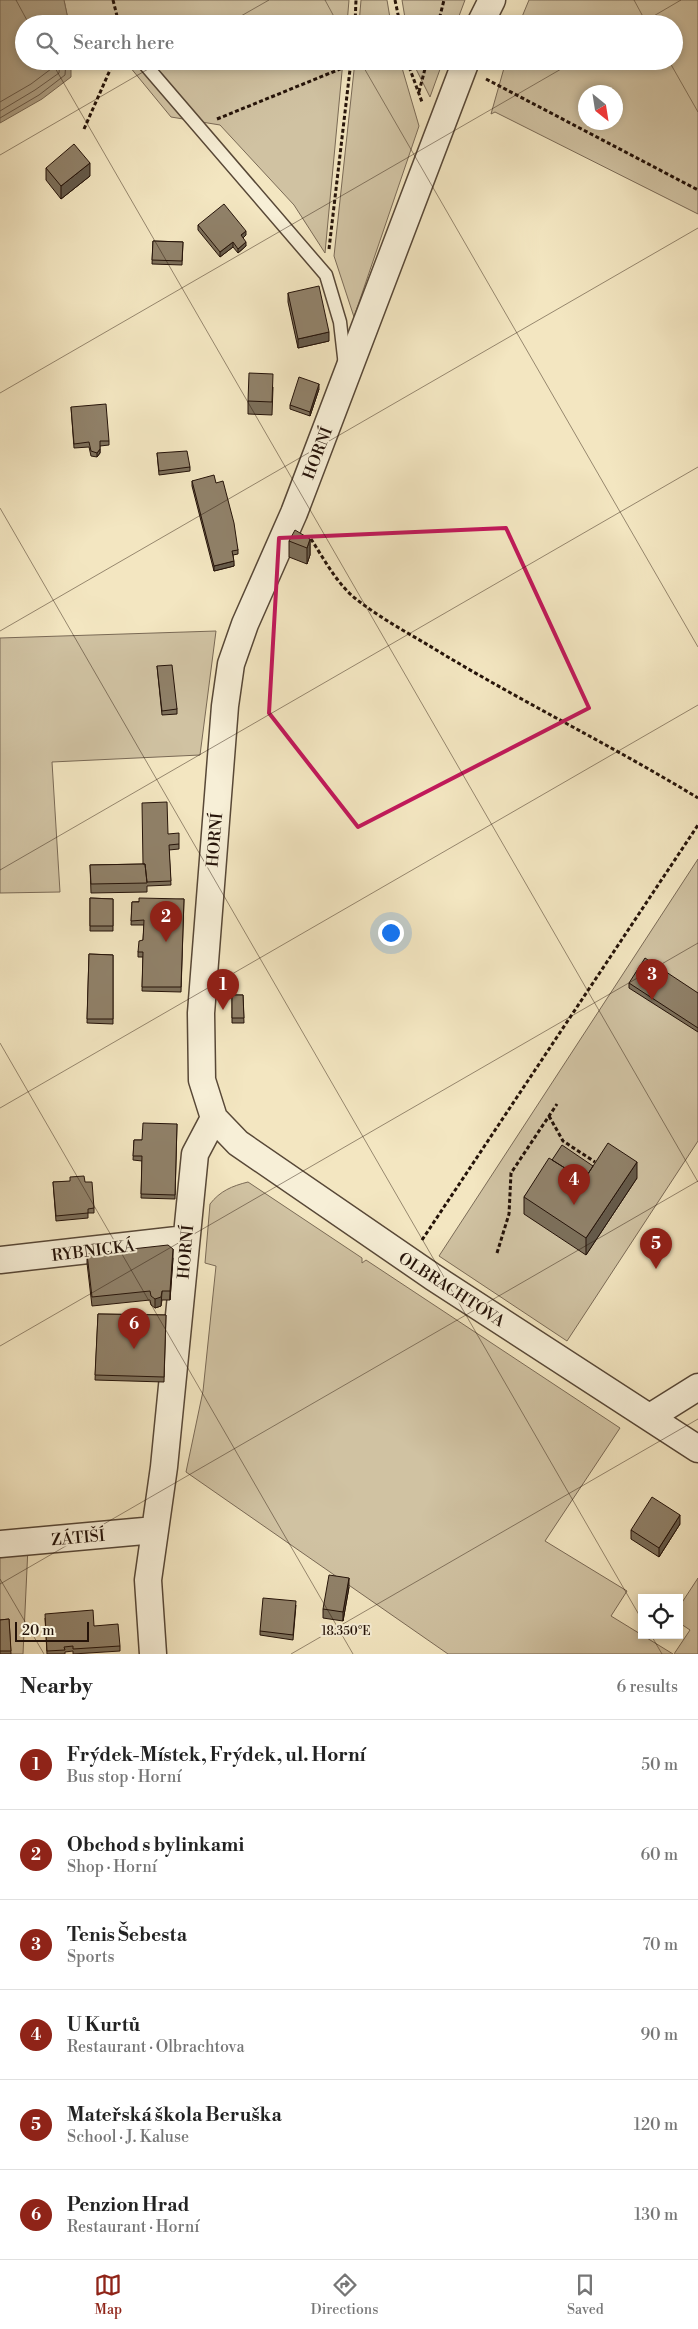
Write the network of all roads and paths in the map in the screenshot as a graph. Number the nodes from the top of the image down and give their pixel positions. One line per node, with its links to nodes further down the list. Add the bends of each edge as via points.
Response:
1 (113, 0): 6 (path)
2 (356, 0): 7 (path)
3 (395, 0): 8 (path)
4 (444, 0): 9 (path)
5 (492, 0): 10 (street)
6 (117, 15)
7 (355, 15)
8 (398, 15)
9 (440, 15)
10 (484, 15)
11 (110, 70): 23 (path)
12 (150, 70): 22 (lane)
13 (334, 70): 22 (path)
14 (350, 70): 26 (path)
15 (410, 70): 20 (path)
16 (425, 70): 20 (path)
17 (462, 70): 24 (street, HORNÍ)
18 (472, 70): 21 (path)
19 (473, 70): 25 (path)
20 (419, 93): 24 (path, via 425,110)
21 (538, 106)
22 (198, 127): 26 (lane)
23 (84, 129)
24 (440, 130): 27 (street, HORNÍ)
25 (698, 190)
26 (326, 275): 27 (lane, via 340,322)
27 (346, 378): 28 (street, HORNÍ)
28 (294, 513): 29 (path, via 340,583 355,599 477,675); 33 (street, HORNÍ, via 243,632 232,664 225,706 200,1013 202,1080)
29 (698, 798)
30 (698, 824): 36 (path)
31 (557, 1104): 32 (path)
32 (549, 1116): 34 (path, via 563,1141); 37 (path, via 511,1173 509,1214)
33 (214, 1118): 35 (street, HORNÍ, via 195,1154); 40 (street, OLBRACHTOVA, via 238,1144 433,1277)
34 (595, 1162)
35 (186, 1239): 38 (street, RYBNICKÁ); 42 (street, HORNÍ)
36 (417, 1246)
37 (496, 1253)
38 (0, 1260)
39 (698, 1387): 40 (street)
40 (650, 1417): 41 (street, OLBRACHTOVA)
41 (698, 1448)
42 (155, 1530): 43 (street, ZÁTIŠÍ); 44 (street, HORNÍ, via 148,1580)
43 (0, 1544)
44 (153, 1654)

